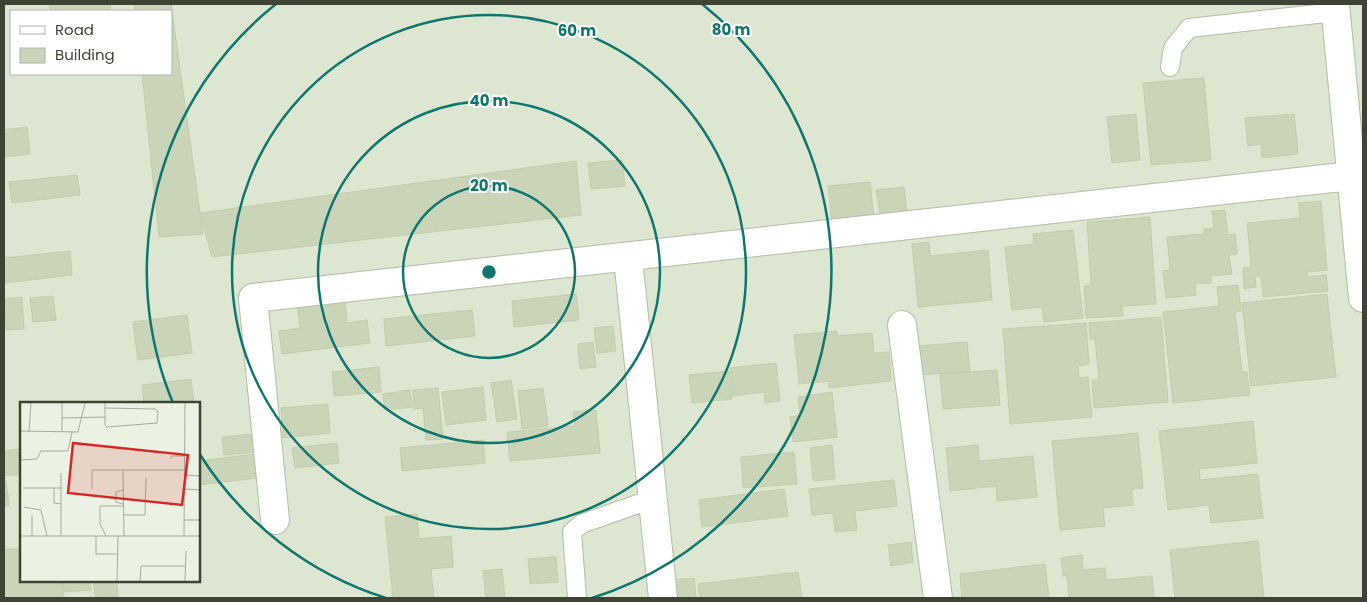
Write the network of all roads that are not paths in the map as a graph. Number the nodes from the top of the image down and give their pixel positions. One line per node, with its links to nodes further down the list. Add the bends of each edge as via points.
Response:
1 (1335, 8): 2 (lane, via 1188,28 1174,48); 3 (street)
2 (1170, 67)
3 (1352, 73): 4 (street)
4 (1351, 176): 5 (street); 6 (street)
5 (1360, 241): 7 (street)
6 (628, 258): 9 (street); 10 (street, via 253,298)
7 (1363, 298)
8 (902, 325): 13 (street)
9 (652, 499): 11 (lane, via 581,524 572,532); 12 (street)
10 (275, 520)
11 (577, 598)
12 (664, 598)
13 (938, 598)

